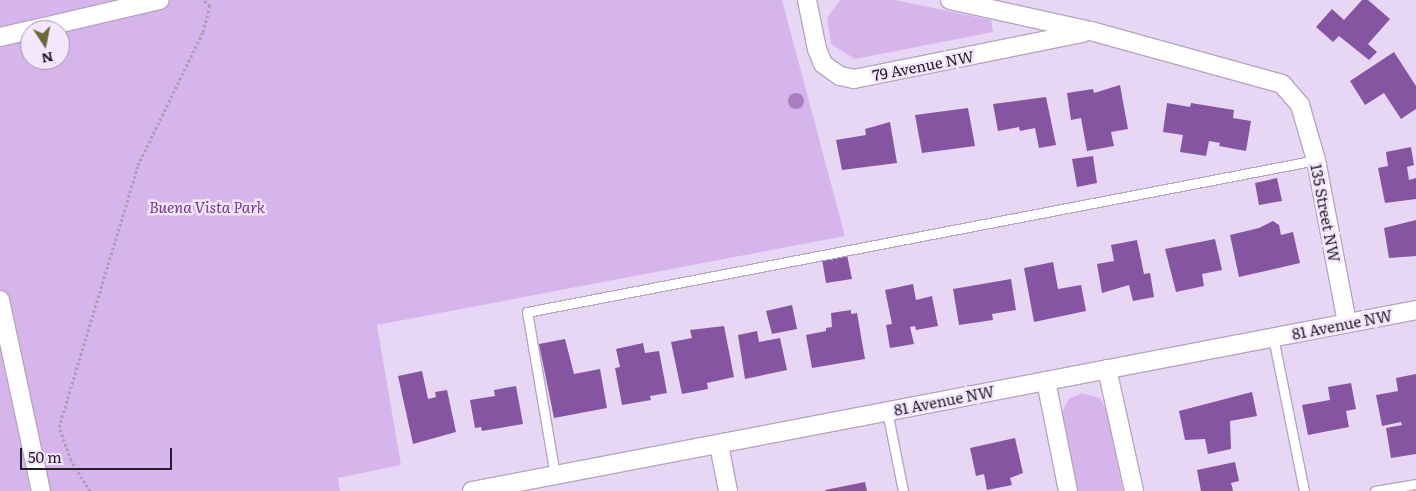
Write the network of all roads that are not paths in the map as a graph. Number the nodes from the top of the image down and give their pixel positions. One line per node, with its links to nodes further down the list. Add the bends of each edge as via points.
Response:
1 (160, 0): 4 (street)
2 (807, 0): 5 (street, 79 Avenue NW, via 823,64 840,76 854,79)
3 (950, 0): 5 (street, 79 Avenue NW)
4 (70, 21)
5 (1091, 31): 8 (street, 79 Avenue NW, via 1282,84)
6 (20, 32): 7 (street)
7 (0, 37)
8 (1300, 105): 9 (street, 135 Street NW)
9 (1316, 160): 12 (street, 135 Street NW); 18 (lane, via 527,312)
10 (0, 300): 20 (street)
11 (1416, 310): 12 (street, 81 Avenue NW)
12 (1347, 323): 13 (street, 81 Avenue NW)
13 (1273, 337): 14 (street, 81 Avenue NW); 26 (lane)
14 (1108, 369): 15 (street, 81 Avenue NW); 25 (street)
15 (1046, 381): 16 (street, 81 Avenue NW); 24 (street)
16 (887, 411): 17 (street, 81 Avenue NW); 23 (lane)
17 (719, 445): 18 (street, 81 Avenue NW); 22 (street)
18 (555, 475): 21 (street, 81 Avenue NW)
19 (1416, 484): 27 (lane)
20 (42, 491)
21 (472, 491)
22 (728, 491)
23 (903, 491)
24 (1068, 491)
25 (1134, 491)
26 (1304, 491)
27 (1375, 491)

